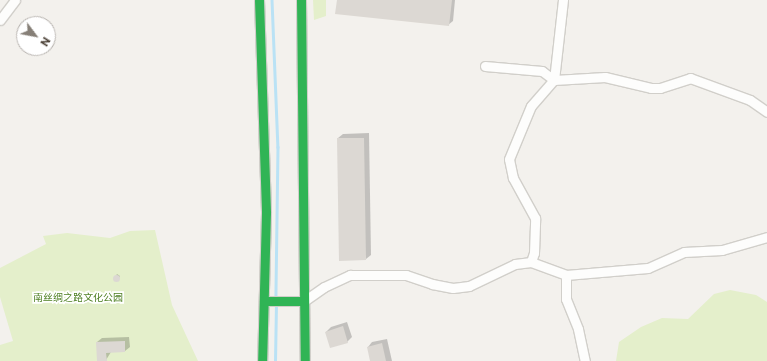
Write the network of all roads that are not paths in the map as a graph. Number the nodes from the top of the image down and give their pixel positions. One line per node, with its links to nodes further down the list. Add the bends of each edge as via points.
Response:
1 (15, 0): 6 (street)
2 (259, 0): 13 (street, via 266,205)
3 (295, 0): 14 (street)
4 (301, 0): 14 (street)
5 (563, 0): 8 (street)
6 (0, 20)
7 (485, 66): 8 (street, via 542,71)
8 (554, 80): 9 (street, via 605,77 660,88 690,78 750,100); 11 (street, via 531,106 509,158 513,178 535,218 534,253)
9 (767, 112)
10 (767, 237): 12 (street, via 722,250 684,252 648,268)
11 (530, 262): 12 (street); 14 (street, via 515,264 469,286 453,288 406,275 350,275)
12 (566, 275): 18 (street, via 566,299 578,329)
13 (264, 301): 14 (street); 15 (street)
14 (301, 301): 16 (street); 17 (street)
15 (262, 361)
16 (298, 361)
17 (305, 361)
18 (585, 361)

